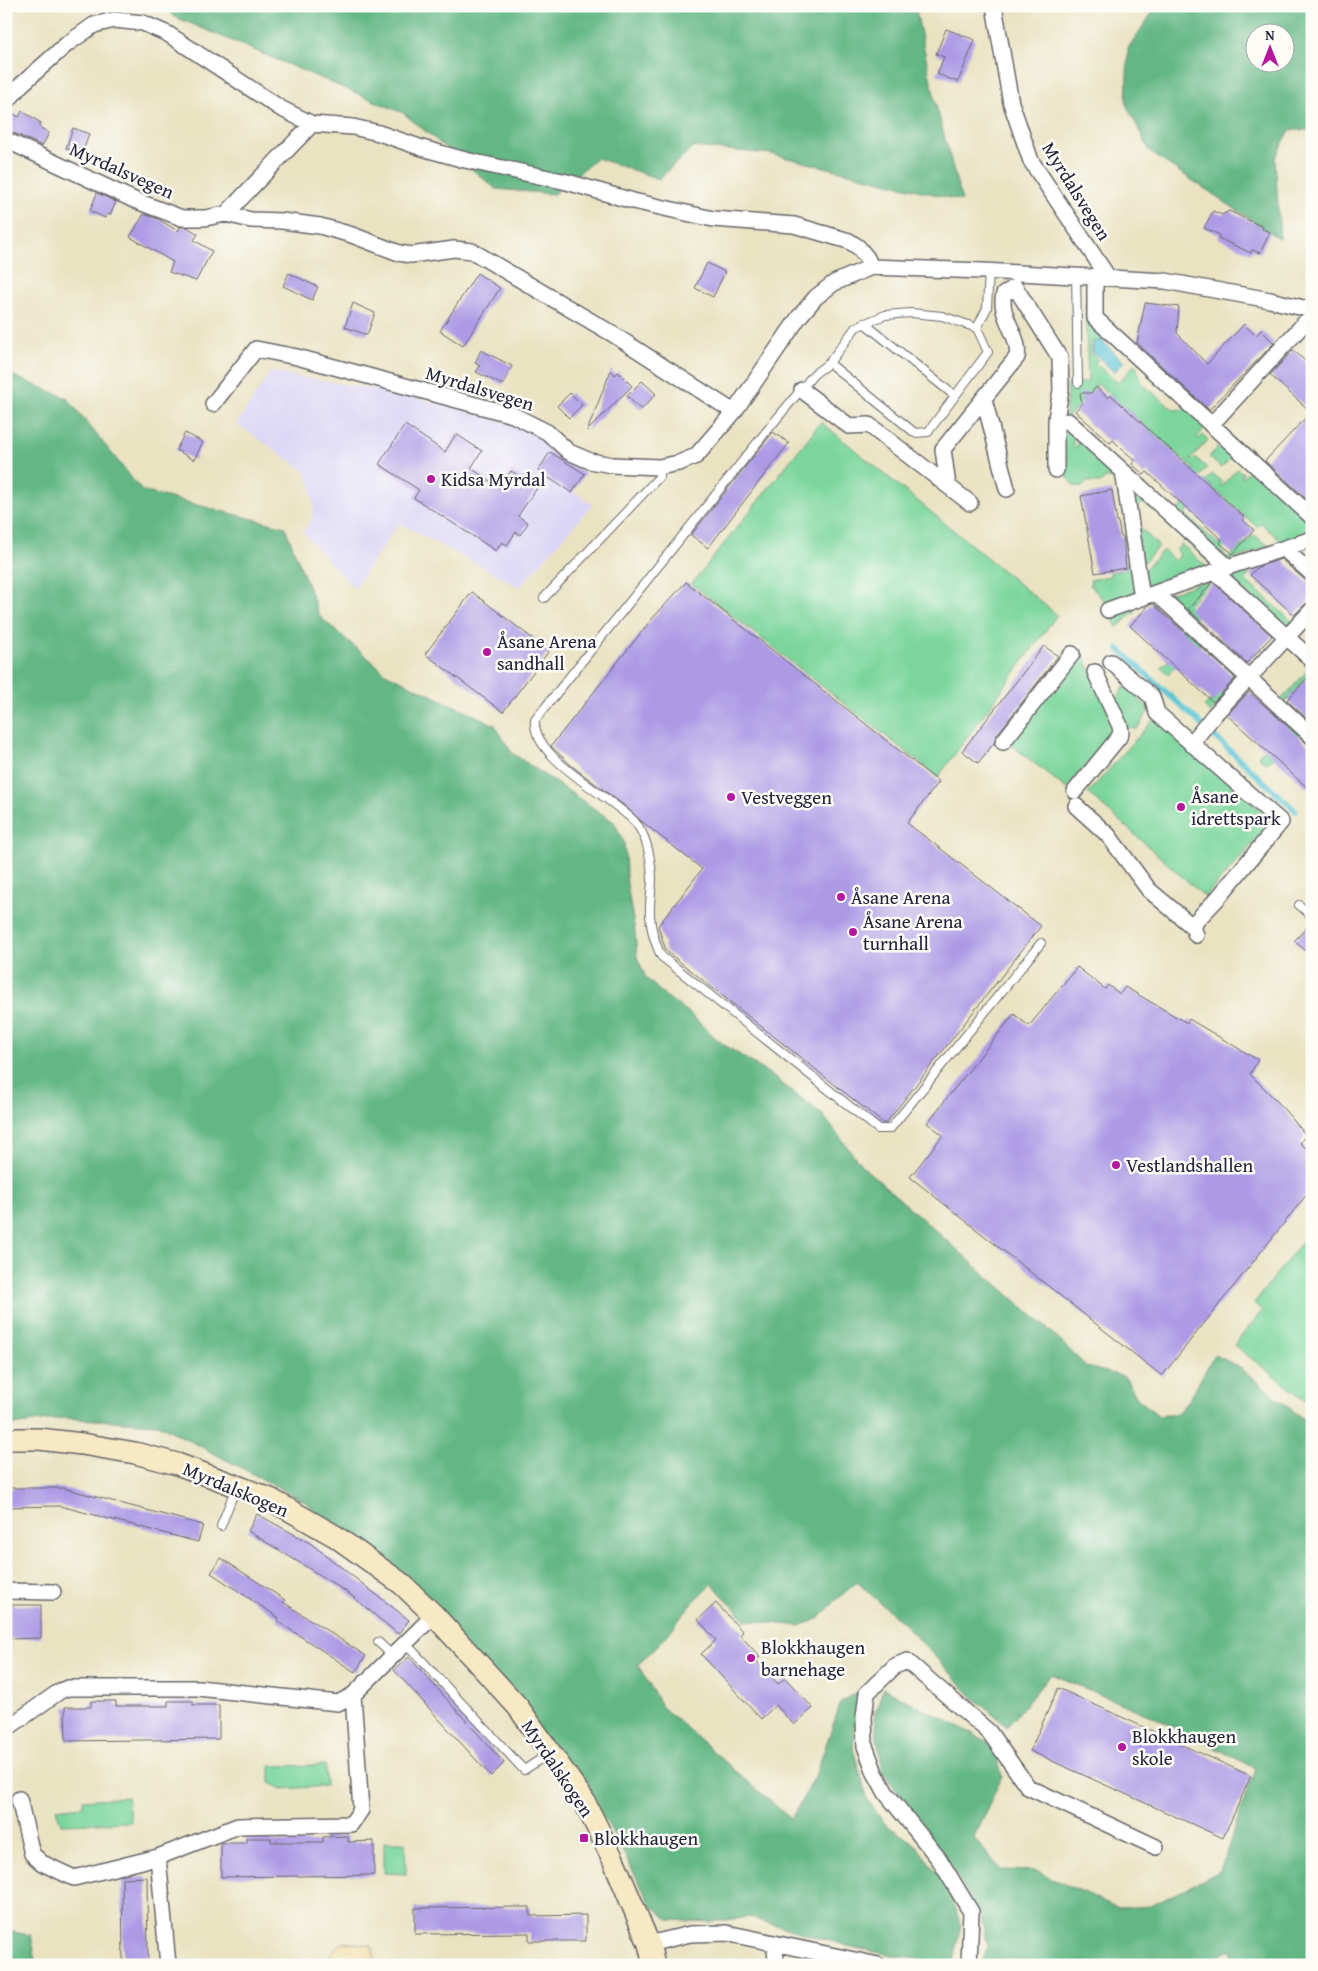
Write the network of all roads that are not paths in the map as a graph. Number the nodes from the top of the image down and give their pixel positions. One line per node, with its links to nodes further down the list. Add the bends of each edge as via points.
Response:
1 (994, 6): 9 (street, Myrdalsvegen, via 1011,103 1031,161)
2 (6, 103): 3 (street, via 66,44 94,25 114,20 143,22 168,34 280,108)
3 (312, 124): 5 (street); 6 (street, via 379,133 465,160 712,219 794,225 849,241 868,258)
4 (6, 140): 5 (street, Myrdalsvegen, via 134,200 182,218)
5 (226, 214): 20 (street, Myrdalsvegen, via 251,220 320,226 411,255 454,249 472,251 611,333)
6 (871, 267): 7 (street, Myrdalsvegen); 20 (street, Myrdalsvegen, via 834,283 816,297)
7 (989, 271): 8 (street, Myrdalsvegen); 13 (lane, via 987,308)
8 (1076, 275): 9 (street, Myrdalsvegen); 15 (lane)
9 (1101, 277): 10 (street, Myrdalsvegen, via 1174,282); 22 (street, via 1095,318)
10 (1312, 310)
11 (1312, 315): 22 (street)
12 (864, 323): 13 (lane, via 885,315 911,313 942,316); 14 (lane, via 856,327); 17 (lane)
13 (977, 328): 17 (lane, via 988,352)
14 (829, 363): 16 (lane, via 814,374); 17 (lane, via 915,432 928,432)
15 (1078, 383)
16 (802, 390): 26 (street, via 850,426 868,424); 49 (lane, via 535,720 538,737 551,756 634,821 646,842 652,878 650,914 653,939 661,956 878,1129 890,1130)
17 (955, 396)
18 (984, 399): 24 (street, via 1017,357 1019,348 1002,301 1004,294 1015,287 1060,358); 26 (street, via 943,450); 27 (street)
19 (213, 404): 23 (street, Myrdalsvegen, via 256,349 513,415 547,432 569,452 590,461)
20 (734, 412): 23 (street, Myrdalsvegen, via 696,456)
21 (1068, 421): 25 (street)
22 (1211, 425): 29 (street)
23 (659, 467): 35 (lane, via 659,477)
24 (1056, 470)
25 (1123, 471): 32 (street); 34 (street)
26 (948, 486): 28 (street)
27 (1007, 489)
28 (970, 503)
29 (1312, 517)
30 (1312, 539): 31 (street)
31 (1284, 549): 32 (street); 33 (street)
32 (1222, 569): 34 (street); 38 (street)
33 (1312, 574)
34 (1149, 595): 36 (street); 43 (street)
35 (544, 598)
36 (1108, 610)
37 (1312, 610): 38 (street)
38 (1287, 637): 40 (street); 43 (street)
39 (1072, 654): 46 (street)
40 (1312, 660)
41 (1111, 662): 45 (street, via 1152,697 1157,713)
42 (1095, 672): 45 (street, via 1121,732 1075,798 1108,835 1149,890 1195,931 1197,920 1219,904 1281,822)
43 (1249, 678): 44 (street); 45 (street)
44 (1312, 736)
45 (1195, 738)
46 (1003, 742)
47 (1299, 905): 48 (lane)
48 (1312, 916)
49 (1041, 943)
50 (6, 1439): 51 (main road, Myrdalskogen, via 82,1444 135,1454 177,1464)
51 (237, 1486): 52 (lane); 55 (main road, Myrdalskogen, via 270,1499 335,1536 402,1584)
52 (221, 1526)
53 (6, 1591): 54 (street)
54 (53, 1592)
55 (434, 1615): 58 (street); 61 (main road, Myrdalskogen, via 518,1707)
56 (378, 1642): 58 (lane)
57 (412, 1650): 61 (lane, via 524,1770)
58 (392, 1655): 59 (street)
59 (353, 1695): 60 (street, via 338,1704 198,1688 68,1688); 64 (street, via 361,1810 351,1824 238,1826)
60 (7, 1726)
61 (550, 1753): 66 (main road, Myrdalskogen, via 583,1799)
62 (19, 1799): 64 (street, via 32,1854 42,1863 74,1878)
63 (1156, 1847): 71 (street, via 1028,1787 989,1732 907,1661 895,1666 867,1693 865,1746 886,1794 940,1860 971,1912)
64 (158, 1857): 67 (street)
65 (775, 1943): 66 (street, via 726,1933 690,1934); 69 (street); 70 (street)
66 (649, 1944): 68 (main road, Myrdalskogen)
67 (168, 1965)
68 (654, 1965)
69 (776, 1965)
70 (878, 1965)
71 (969, 1965)

